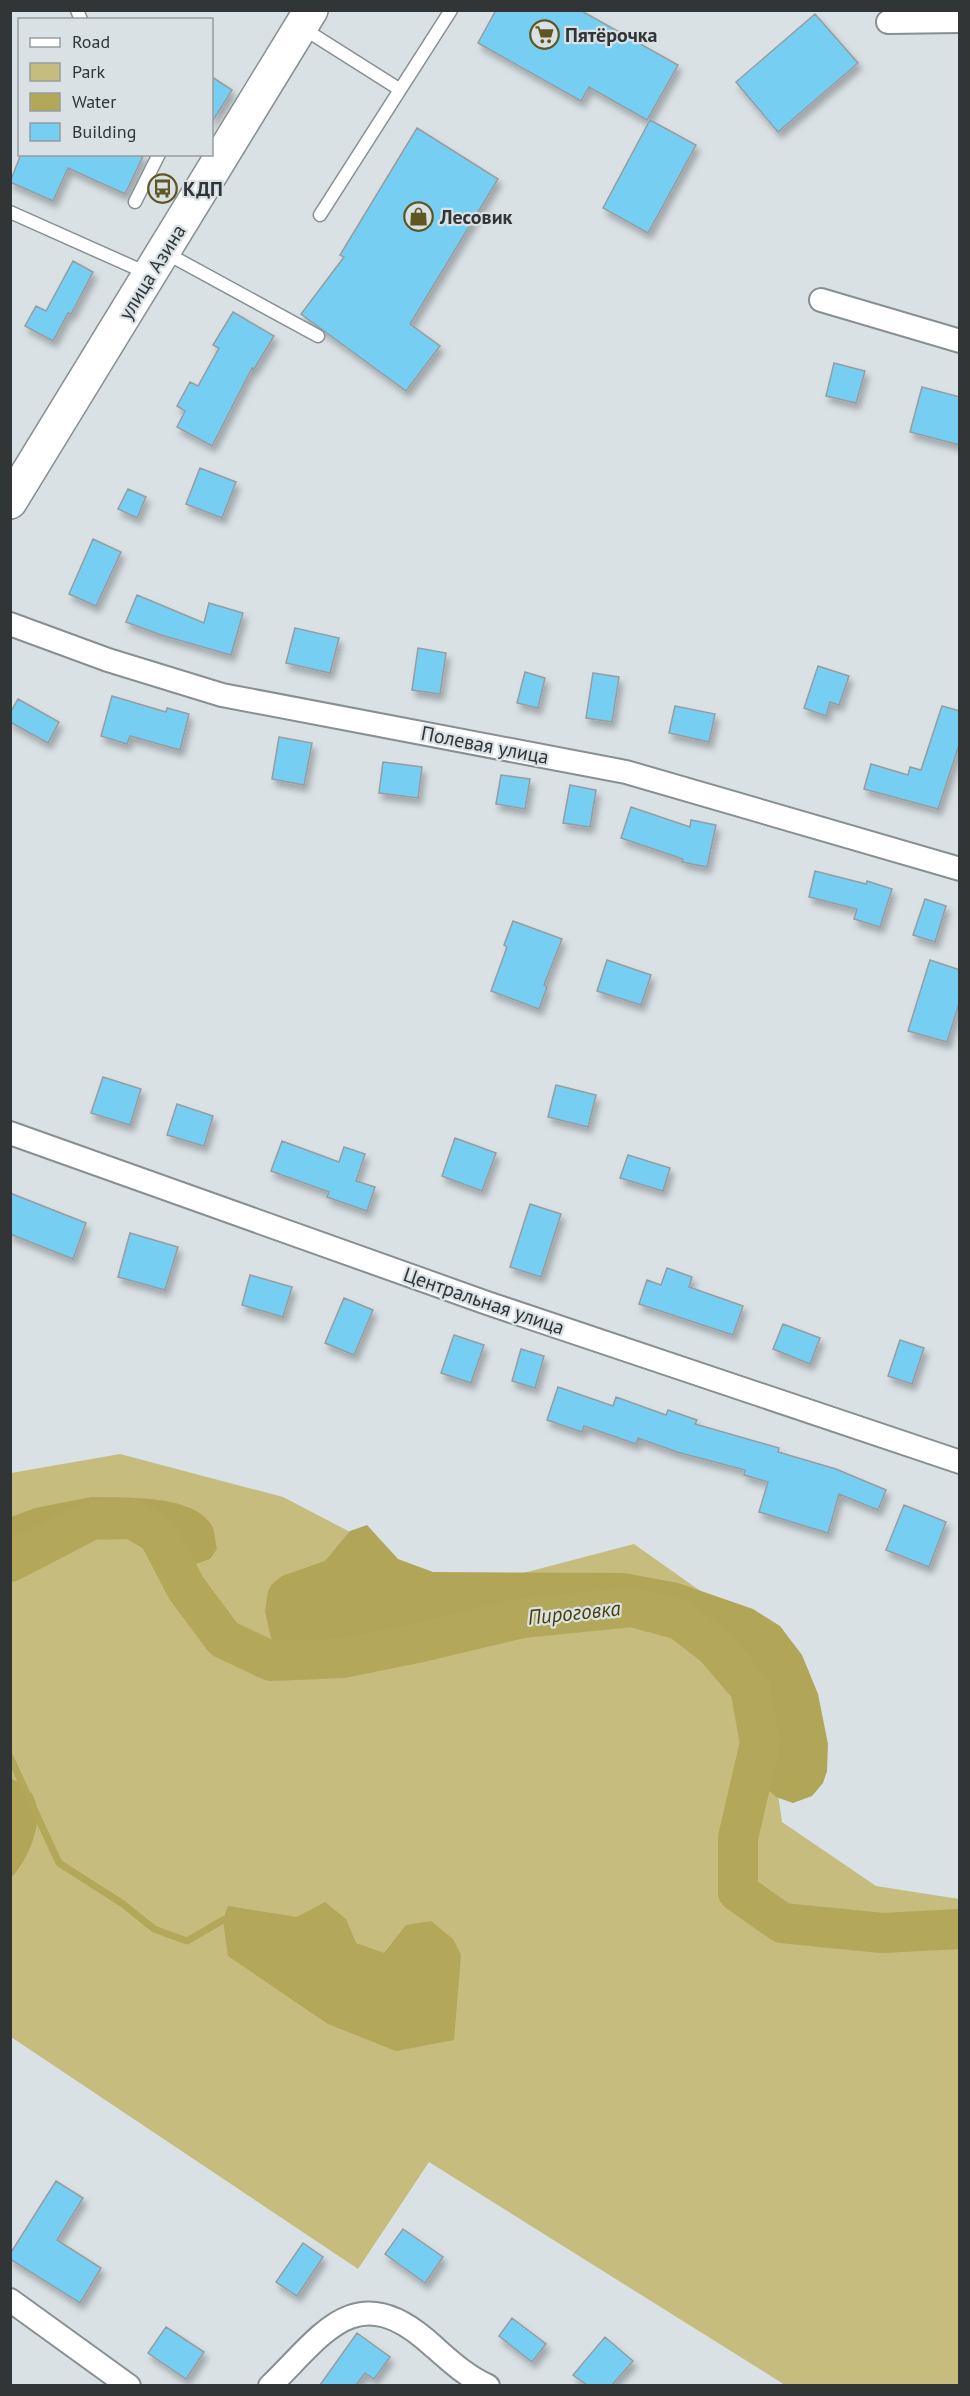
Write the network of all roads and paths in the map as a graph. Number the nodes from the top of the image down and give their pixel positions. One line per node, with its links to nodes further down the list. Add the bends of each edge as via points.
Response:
1 (451, 10): 5 (lane)
2 (306, 19): 5 (lane); 7 (main road, улица Азина)
3 (960, 21): 4 (street)
4 (888, 22)
5 (399, 89): 10 (lane)
6 (158, 156): 8 (lane)
7 (216, 157): 11 (main road, улица Азина)
8 (135, 202)
9 (10, 212): 11 (lane)
10 (320, 215)
11 (157, 263): 13 (lane); 15 (main road, улица Азина)
12 (821, 300): 14 (street)
13 (318, 336)
14 (960, 341)
15 (10, 502)
16 (10, 624): 17 (street, Полевая улица, via 108,660 222,695 626,772)
17 (960, 869)
18 (10, 1132): 19 (street, Центральная улица, via 487,1303)
19 (960, 1462)
20 (10, 2300): 21 (street)
21 (129, 2385)
22 (270, 2385): 23 (street, via 339,2320 372,2313 407,2324 471,2378)
23 (488, 2385)

